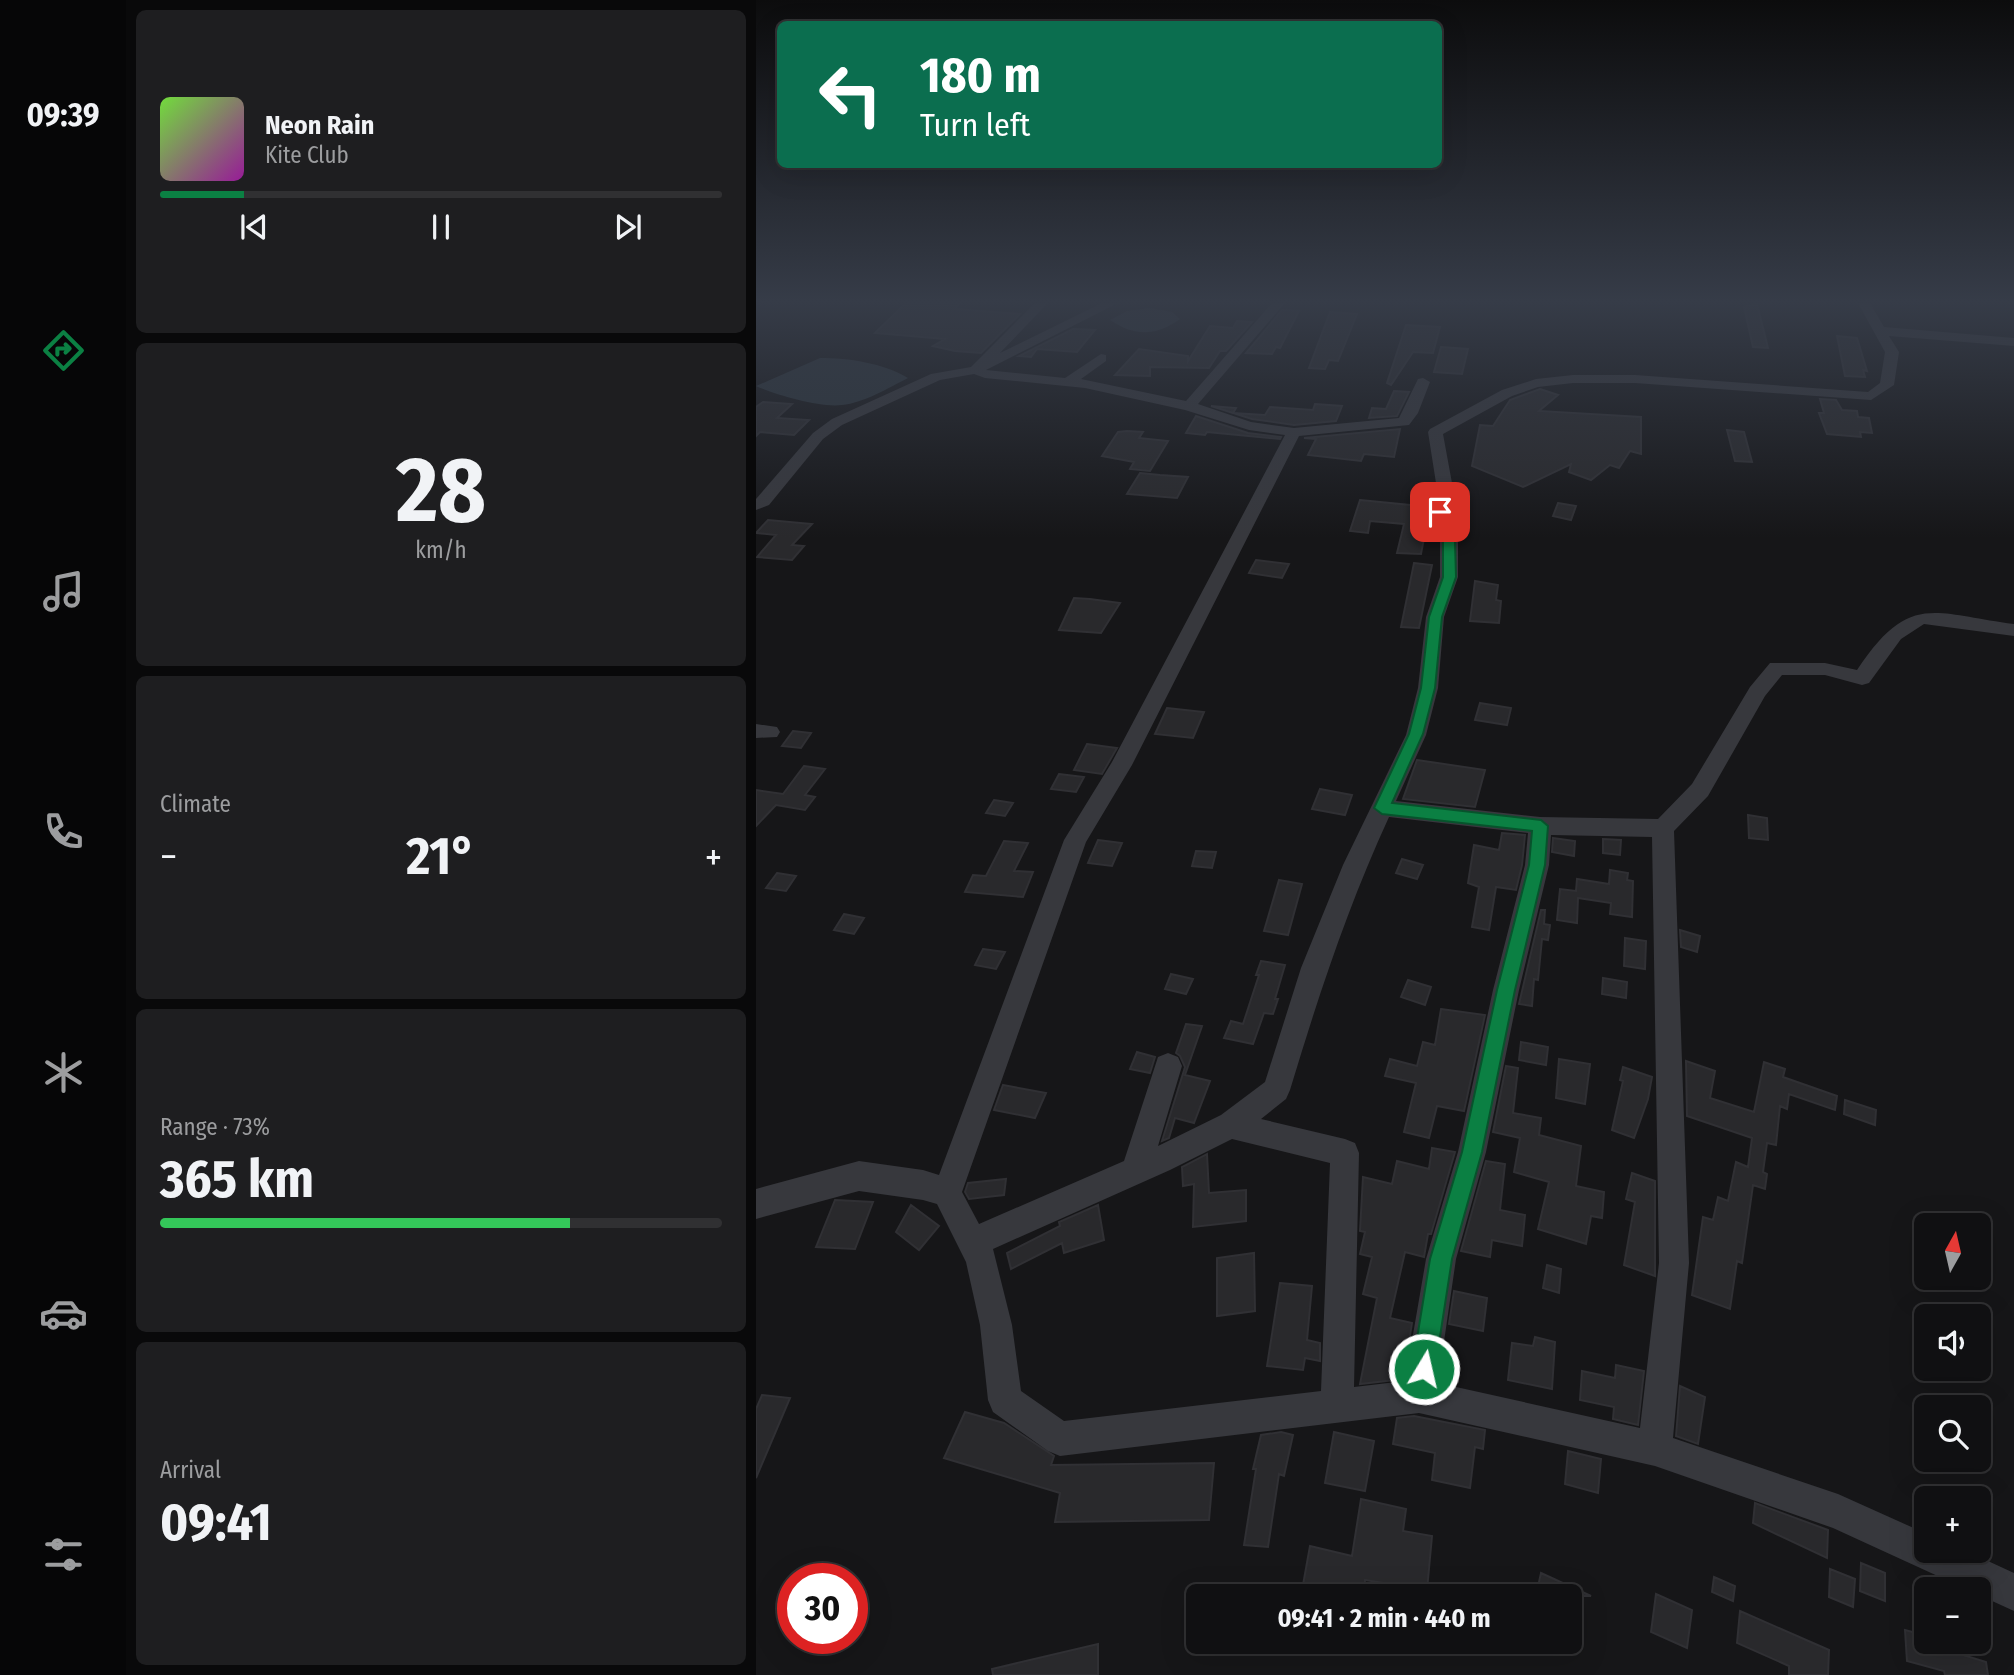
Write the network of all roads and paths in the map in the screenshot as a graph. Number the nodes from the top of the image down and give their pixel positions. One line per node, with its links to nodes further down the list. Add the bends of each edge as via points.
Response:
1 (927, 381): 13 (street, via 836,422)
2 (1059, 381): 7 (street)
3 (1210, 381): 9 (street)
4 (1553, 381): 12 (street, via 1507,393)
5 (1664, 381): 6 (street, via 1871,396)
6 (1888, 381)
7 (1068, 382): 9 (street)
8 (1423, 382): 10 (street)
9 (1188, 406): 11 (street, via 1249,426)
10 (1404, 422): 11 (street); 12 (street)
11 (1294, 432): 21 (street, via 1127,755 1075,840)
12 (1435, 432): 15 (street, via 1444,483 1440,512 1449,542 1449,577 1435,617 1428,688 1416,734)
13 (758, 505)
14 (2014, 630): 17 (street, via 1922,618 1909,622 1889,640 1861,678 1825,669 1777,668 1757,692 1700,789)
15 (1382, 808): 16 (street); 19 (street, via 1314,968 1276,1090)
16 (1541, 826): 17 (street); 24 (street, via 1537,865 1472,1152 1441,1259)
17 (1663, 828): 26 (street, via 1674,1263)
18 (1168, 1066): 20 (street)
19 (1231, 1125): 20 (street); 25 (street, via 1345,1153)
20 (1136, 1170): 23 (street)
21 (947, 1193): 22 (street, via 923,1185 859,1177); 23 (street)
22 (756, 1204)
23 (973, 1242): 25 (street, via 996,1325 1005,1400 1060,1439)
24 (1419, 1396): 25 (street); 26 (street)
25 (1337, 1406)
26 (1656, 1448): 27 (street, via 1839,1512)
27 (2014, 1592)

